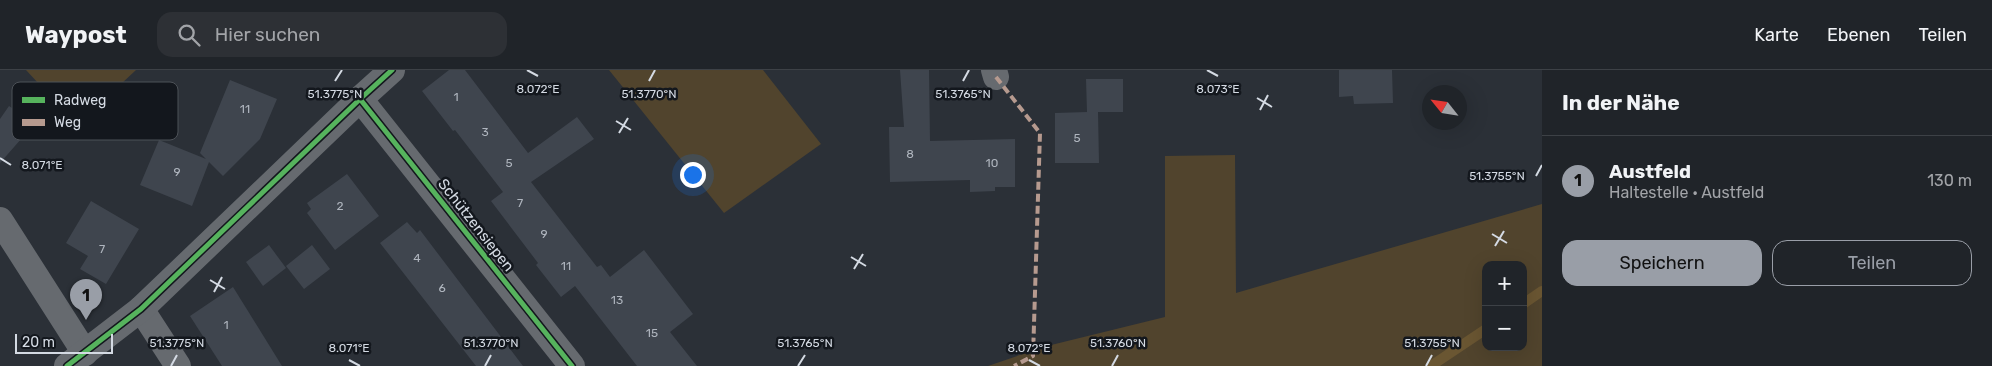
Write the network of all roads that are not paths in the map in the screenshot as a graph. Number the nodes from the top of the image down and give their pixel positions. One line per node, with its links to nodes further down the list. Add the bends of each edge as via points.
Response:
1 (392, 70): 2 (street)
2 (360, 99): 4 (street); 7 (street, Schützensiepen)
3 (0, 220): 5 (street)
4 (141, 309): 5 (street); 6 (street)
5 (76, 359)
6 (178, 366)
7 (572, 366)

